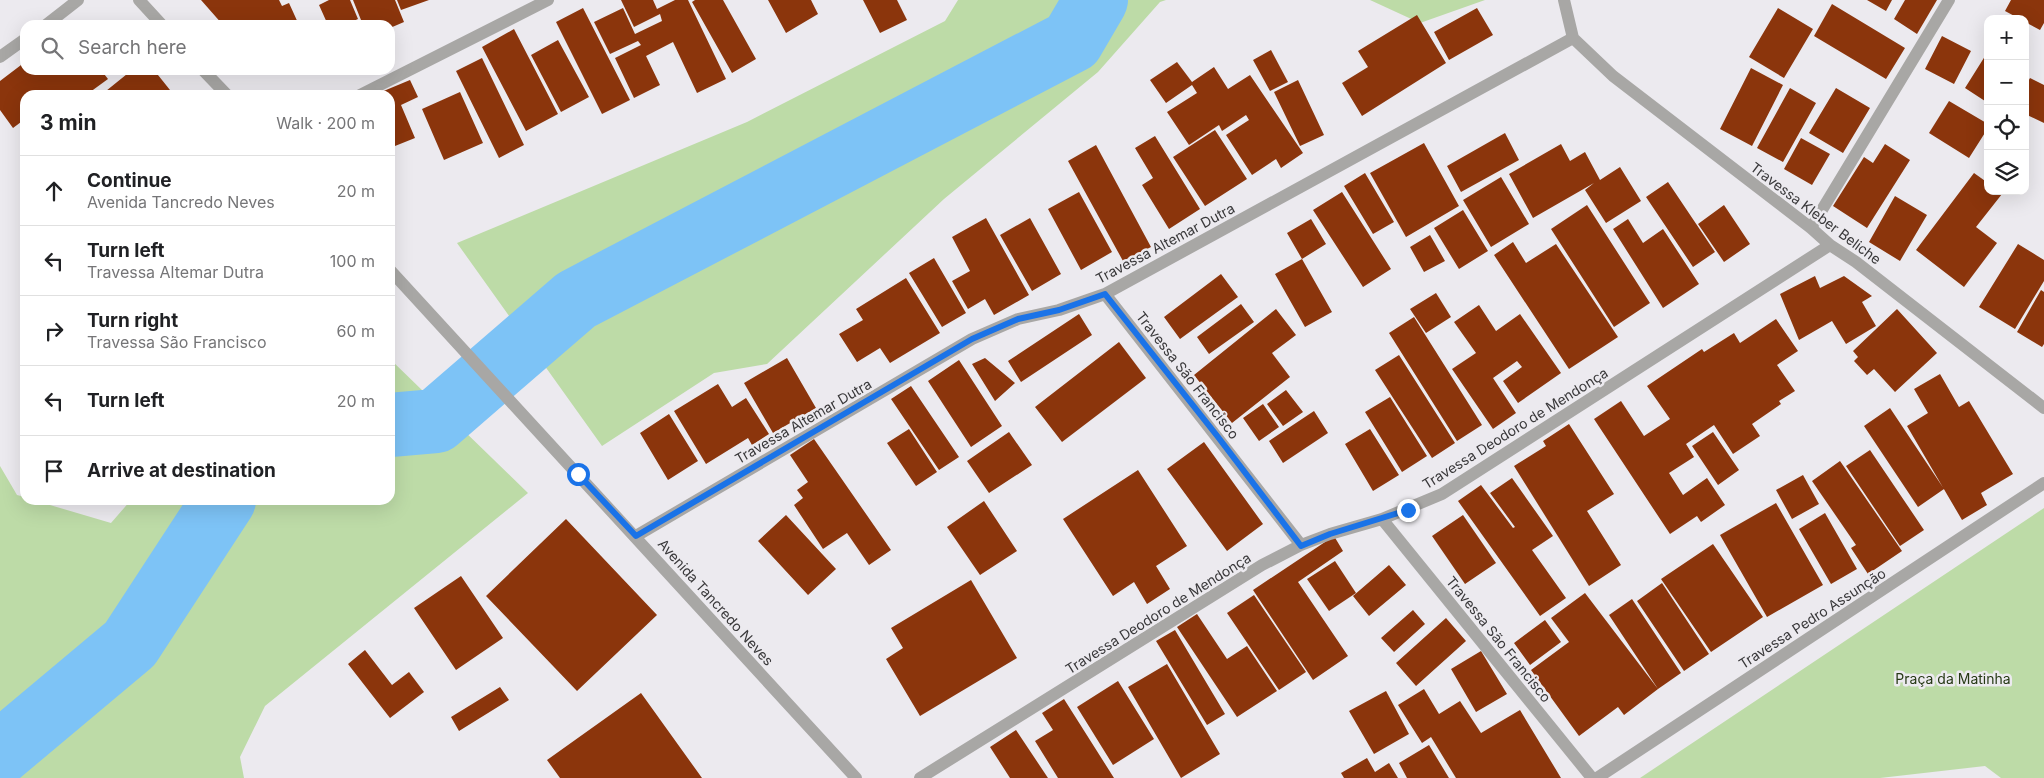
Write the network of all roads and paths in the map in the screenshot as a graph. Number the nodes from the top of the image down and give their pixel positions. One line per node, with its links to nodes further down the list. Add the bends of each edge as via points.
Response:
1 (78, 0): 6 (street)
2 (139, 0): 7 (street)
3 (548, 0): 13 (street)
4 (1564, 0): 8 (street)
5 (1949, 0): 14 (street)
6 (52, 20)
7 (157, 20)
8 (1573, 38): 14 (street, Travessa Kleber Beliche, via 1613,76); 17 (street, Travessa Altemar Dutra)
9 (20, 43): 10 (street)
10 (0, 56)
11 (208, 75): 12 (street)
12 (222, 90)
13 (370, 90)
14 (1811, 228): 15 (street, Travessa Kleber Beliche)
15 (1830, 245): 18 (street, Travessa Kleber Beliche); 20 (street, Travessa Deodoro de Mendonça, via 1442,494)
16 (395, 275): 21 (street, Avenida Tancredo Neves)
17 (1105, 294): 21 (street, Travessa Altemar Dutra, via 1059,310 1018,319 972,339); 22 (street, Travessa São Francisco)
18 (2044, 408)
19 (2044, 483): 26 (street, Travessa Pedro Assunção)
20 (1382, 519): 22 (street, Travessa Deodoro de Mendonça); 25 (street, Travessa São Francisco)
21 (636, 536): 23 (street, Avenida Tancredo Neves)
22 (1301, 546): 24 (street, Travessa Deodoro de Mendonça, via 1262,566)
23 (856, 778)
24 (920, 778)
25 (1592, 778)
26 (1597, 778)

